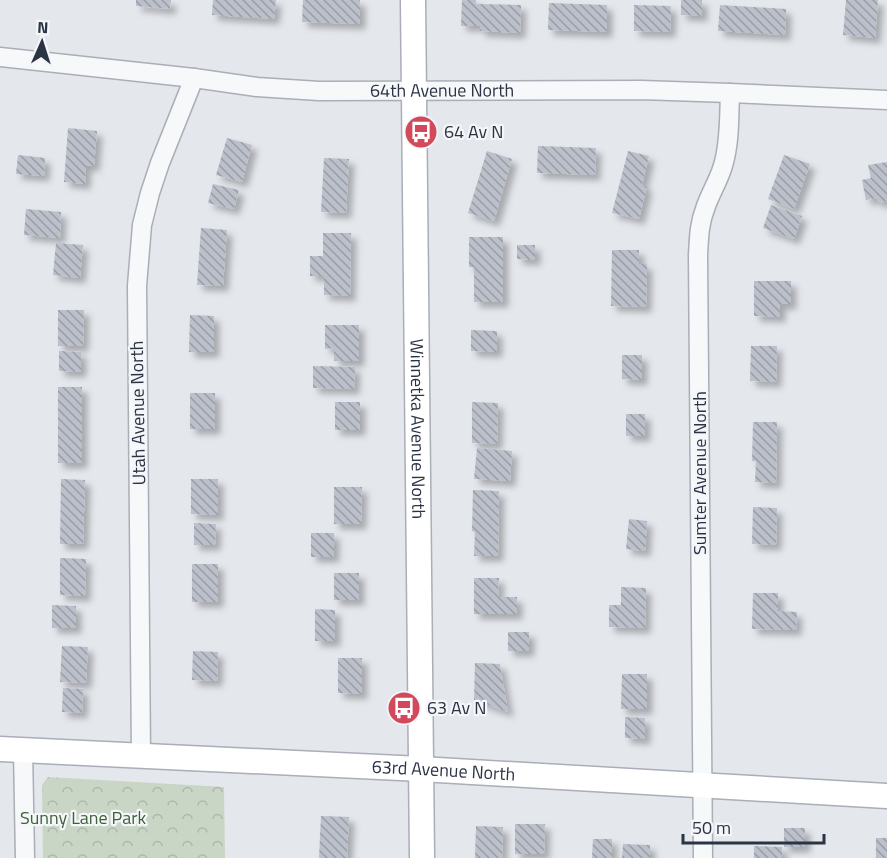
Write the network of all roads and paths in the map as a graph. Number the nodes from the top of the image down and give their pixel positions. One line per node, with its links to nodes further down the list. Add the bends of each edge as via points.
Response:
1 (413, 0): 4 (street, Winnetka Avenue North)
2 (0, 57): 3 (street, 64th Avenue North)
3 (194, 78): 4 (street, 64th Avenue North, via 319,91); 8 (street, Utah Avenue North, via 150,193 139,256)
4 (414, 92): 5 (street, 64th Avenue North); 9 (street, Winnetka Avenue North)
5 (730, 93): 6 (street, 64th Avenue North); 10 (street, Sumter Avenue North, via 724,162 699,227)
6 (887, 100)
7 (12, 750): 8 (street, 63rd Avenue North); 12 (street)
8 (141, 757): 9 (street, 63rd Avenue North)
9 (421, 770): 10 (street, 63rd Avenue North); 13 (street, Winnetka Avenue North)
10 (702, 785): 11 (street, 63rd Avenue North); 14 (street, Sumter Avenue North)
11 (887, 796)
12 (25, 858)
13 (422, 858)
14 (703, 858)

